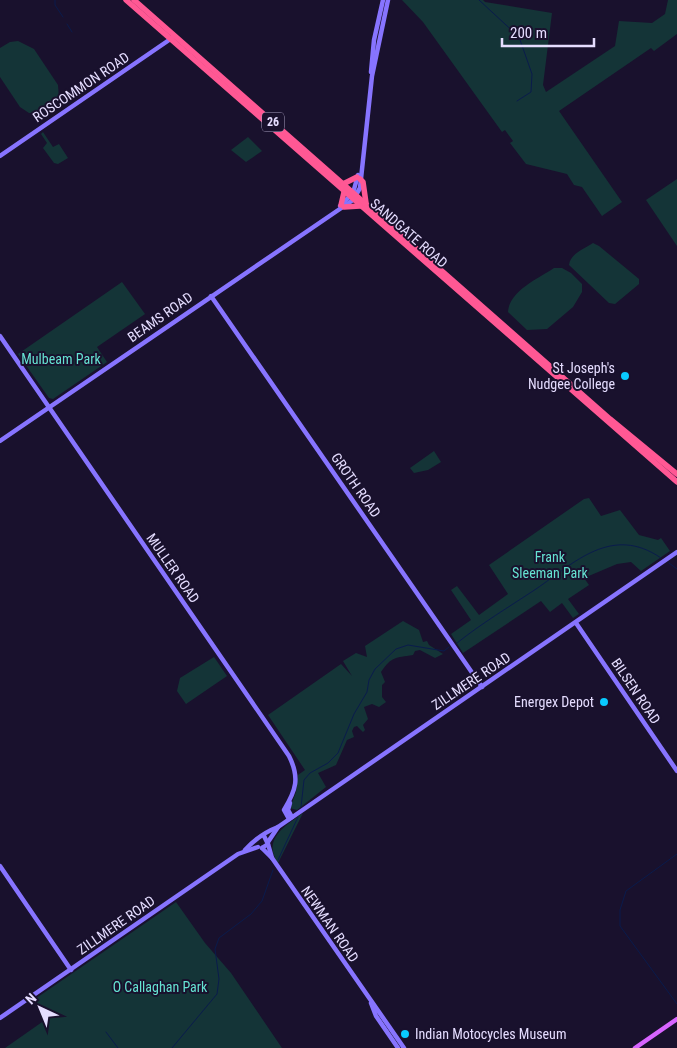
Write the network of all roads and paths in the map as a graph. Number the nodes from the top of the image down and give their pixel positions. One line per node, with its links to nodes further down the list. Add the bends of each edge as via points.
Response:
1 (126, 0): 5 (highway, SANDGATE ROAD / 26)
2 (134, 0): 5 (highway, SANDGATE ROAD / 26)
3 (383, 0): 6 (main road, via 374,40)
4 (388, 0): 6 (main road)
5 (173, 38): 7 (main road, ROSCOMMON ROAD); 9 (highway, SANDGATE ROAD / 26); 10 (highway, SANDGATE ROAD / 26)
6 (372, 76): 8 (main road)
7 (0, 156)
8 (359, 176): 9 (highway); 11 (main road); 12 (highway, via 363,182)
9 (343, 184): 11 (highway, SANDGATE ROAD / 26)
10 (344, 192): 11 (highway, SANDGATE ROAD / 26); 13 (highway)
11 (353, 196): 12 (highway, SANDGATE ROAD / 26); 13 (main road, BEAMS ROAD)
12 (363, 205): 13 (highway); 18 (highway, SANDGATE ROAD / 26); 19 (highway, SANDGATE ROAD / 26)
13 (343, 206): 14 (main road, BEAMS ROAD)
14 (210, 296): 16 (main road, BEAMS ROAD); 22 (main road, GROTH ROAD)
15 (0, 336): 16 (main road, MULLER ROAD)
16 (49, 407): 17 (main road, BEAMS ROAD); 24 (main road, MULLER ROAD, via 288,756 295,777 291,802 284,810)
17 (0, 441)
18 (677, 474)
19 (677, 482)
20 (677, 552): 21 (main road, ZILLMERE ROAD)
21 (576, 623): 22 (main road, ZILLMERE ROAD); 23 (main road, BILSEN ROAD)
22 (482, 688): 24 (main road, ZILLMERE ROAD)
23 (677, 771)
24 (290, 818): 25 (main road, ZILLMERE ROAD)
25 (278, 827): 26 (main road, ZILLMERE ROAD); 28 (main road, ZILLMERE ROAD)
26 (264, 836): 27 (main road, ZILLMERE ROAD); 28 (main road, NEWMAN ROAD)
27 (255, 842): 29 (main road, NEWMAN ROAD); 30 (main road, ZILLMERE ROAD)
28 (268, 843): 29 (main road); 31 (main road, NEWMAN ROAD)
29 (260, 848): 30 (main road, ZILLMERE ROAD); 31 (main road, NEWMAN ROAD)
30 (245, 850): 34 (main road, ZILLMERE ROAD)
31 (272, 858): 36 (main road, NEWMAN ROAD)
32 (0, 866): 33 (main road)
33 (65, 962): 34 (main road); 35 (main road)
34 (77, 966): 35 (main road, ZILLMERE ROAD)
35 (71, 970): 37 (main road, ZILLMERE ROAD)
36 (370, 1002): 39 (main road, NEWMAN ROAD); 40 (main road, NEWMAN ROAD)
37 (0, 1018)
38 (677, 1019): 41 (main road)
39 (398, 1048)
40 (404, 1048)
41 (635, 1048)

